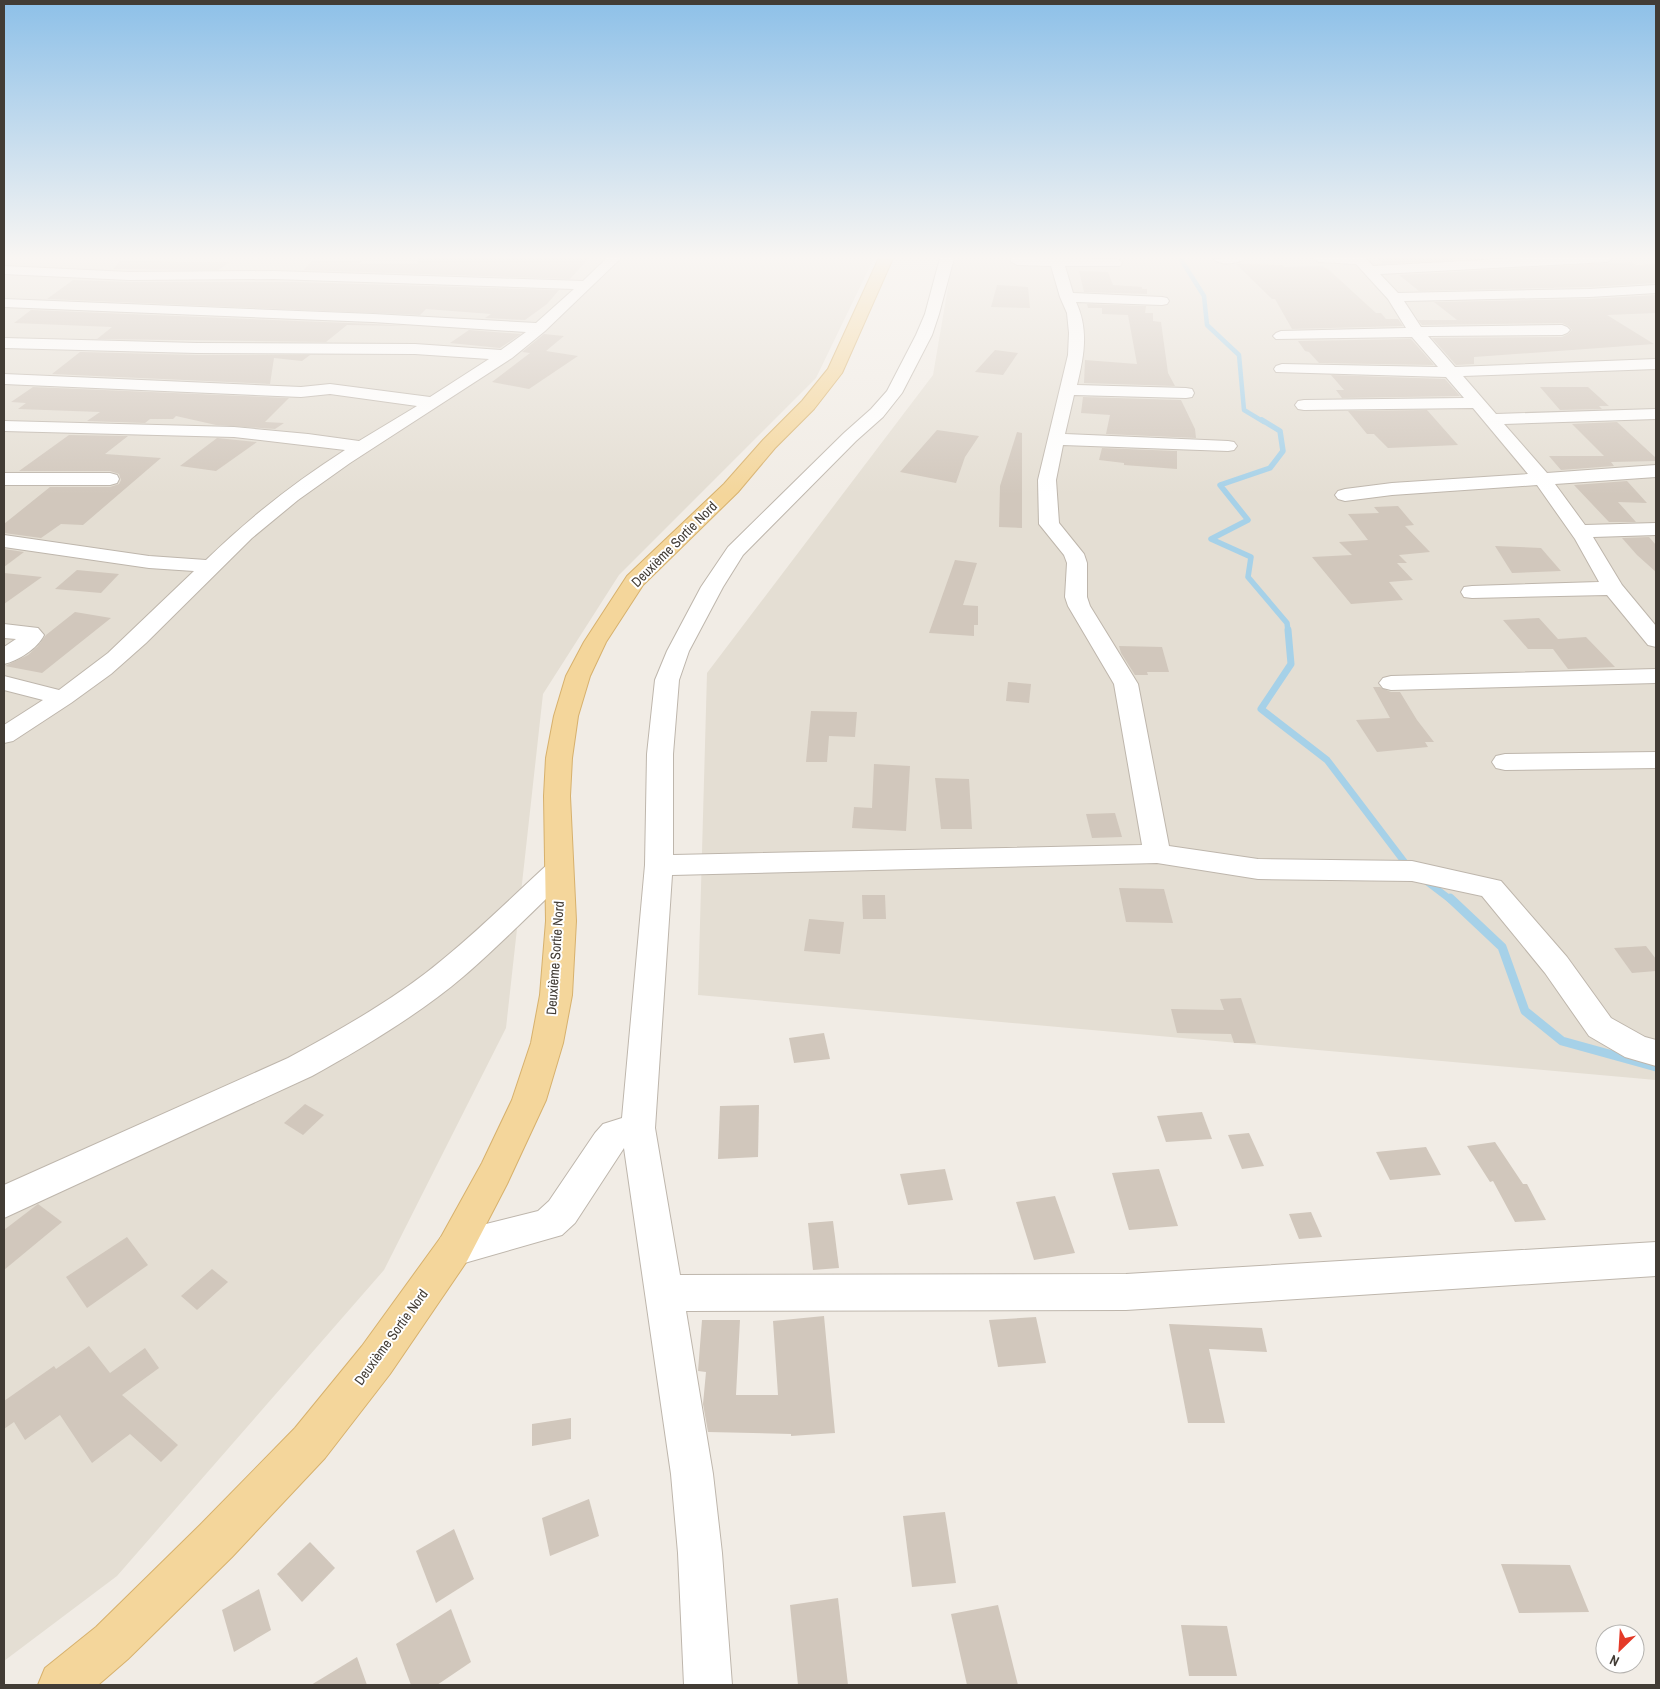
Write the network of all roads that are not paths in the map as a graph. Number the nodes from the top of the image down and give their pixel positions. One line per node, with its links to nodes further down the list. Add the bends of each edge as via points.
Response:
1 (528, 337): 7 (street)
2 (851, 337): 46 (main road, Deuxième Sortie Nord, via 836,370 808,405 731,488 635,581 595,642 578,676 566,716 559,758)
3 (923, 337): 45 (street, via 894,393 877,413 735,550 678,651 667,680 660,754)
4 (1077, 337): 12 (street)
5 (1420, 337): 10 (street)
6 (4, 343): 7 (street, via 415,349)
7 (506, 354): 14 (street)
8 (1656, 364): 10 (street)
9 (1282, 369): 10 (street)
10 (1450, 372): 15 (street)
11 (4, 379): 14 (street, via 301,392 330,389)
12 (1067, 390): 13 (street); 20 (street)
13 (1186, 393)
14 (433, 403): 22 (street)
15 (1476, 403): 16 (street); 18 (street)
16 (1304, 405)
17 (1656, 414): 18 (street)
18 (1490, 418): 26 (street)
19 (4, 426): 22 (street, via 234,432)
20 (1054, 439): 21 (street); 44 (street, via 1048,480 1049,524 1074,554 1079,606 1126,684)
21 (1228, 446)
22 (363, 448): 31 (street, via 292,495)
23 (1656, 472): 26 (street)
24 (4, 479): 25 (street)
25 (110, 479)
26 (1542, 479): 27 (street); 29 (street)
27 (1344, 495)
28 (1656, 529): 29 (street)
29 (1579, 531): 32 (street)
30 (4, 542): 31 (street, via 149,562)
31 (209, 566): 40 (street, via 114,659)
32 (1613, 588): 33 (street); 35 (street)
33 (1472, 592)
34 (4, 631): 36 (street, via 33,635)
35 (1656, 640)
36 (4, 658)
37 (1656, 676): 39 (street)
38 (4, 683): 40 (street)
39 (1391, 683)
40 (62, 698): 41 (street)
41 (4, 736)
42 (1656, 760): 43 (street)
43 (1505, 762)
44 (1157, 854): 45 (street); 47 (street, via 1258,869 1412,871 1491,888 1556,965 1600,1027 1636,1048)
45 (659, 865): 48 (street)
46 (559, 870): 49 (street, via 453,968 335,1048); 50 (main road, Deuxième Sortie Nord, via 561,921 556,996 547,1043 529,1100)
47 (1656, 1053)
48 (638, 1128): 50 (street, via 615,1134 562,1212 549,1224); 52 (street)
49 (4, 1202)
50 (454, 1249): 53 (main road, Deuxième Sortie Nord, via 376,1360 310,1443 112,1643)
51 (1656, 1259): 52 (street, via 1126,1292)
52 (664, 1293): 54 (street, via 692,1474)
53 (62, 1685)
54 (708, 1685)

